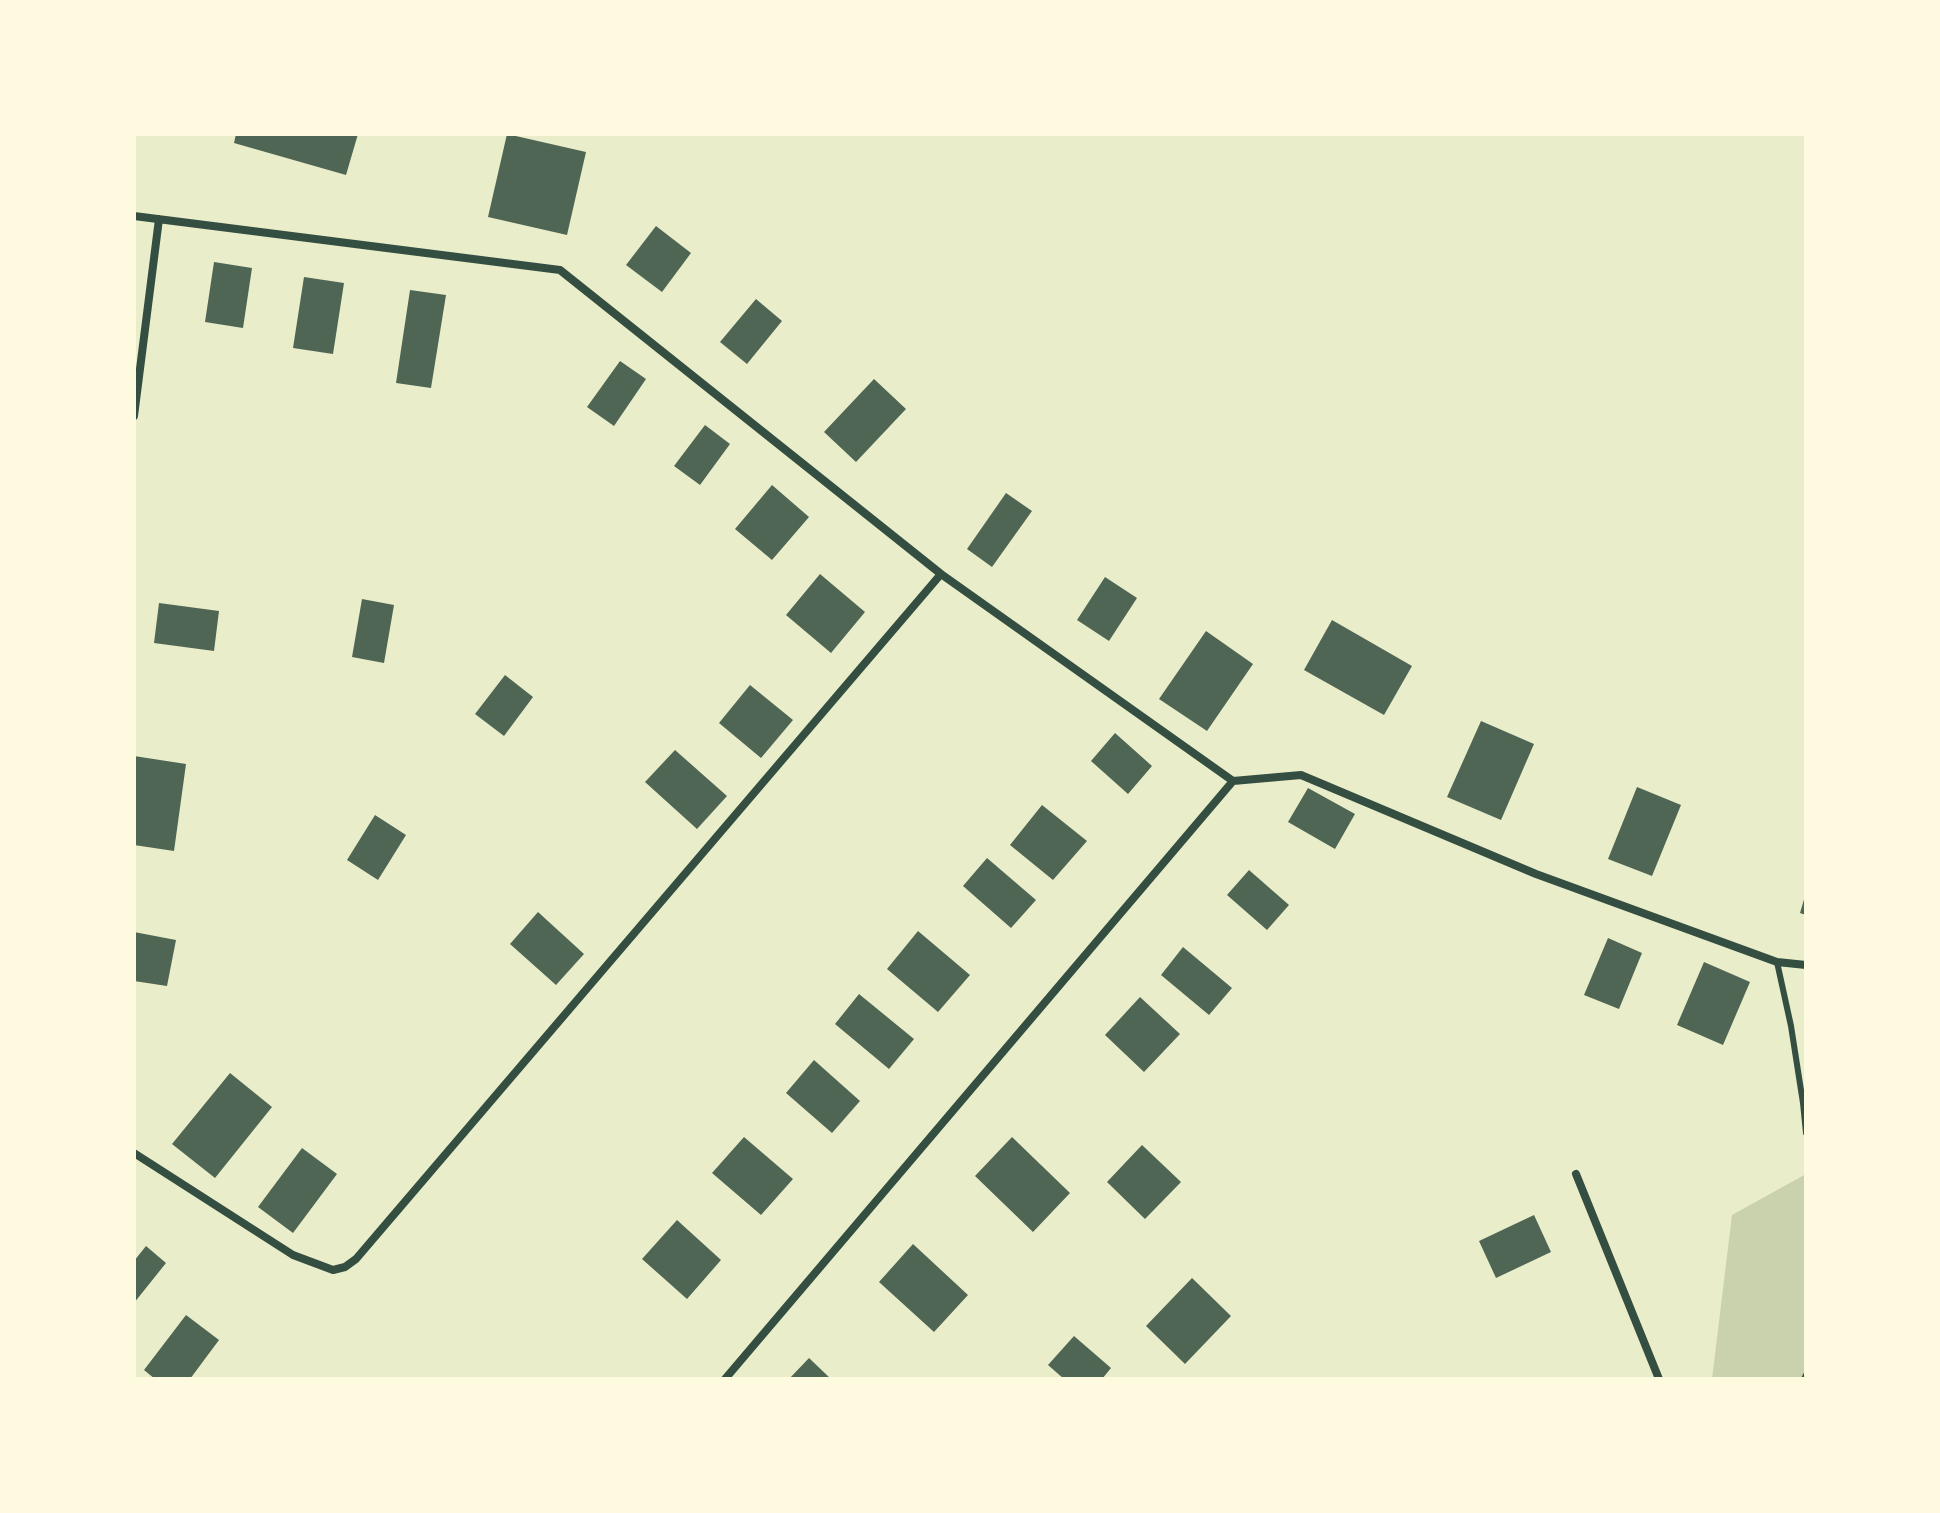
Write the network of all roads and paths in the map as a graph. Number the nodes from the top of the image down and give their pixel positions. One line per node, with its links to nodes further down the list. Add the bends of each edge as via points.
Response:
1 (134, 216): 2 (street)
2 (159, 219): 3 (street); 4 (street, via 560,270)
3 (134, 416)
4 (941, 574): 5 (street); 9 (street, via 345,1267 333,1270 293,1255)
5 (1233, 781): 6 (street, via 1301,775 1536,874); 11 (street)
6 (1777, 962): 7 (street); 8 (lane)
7 (1806, 965)
8 (1806, 1133)
9 (134, 1153)
10 (1576, 1174): 12 (street)
11 (725, 1379)
12 (1659, 1379)

